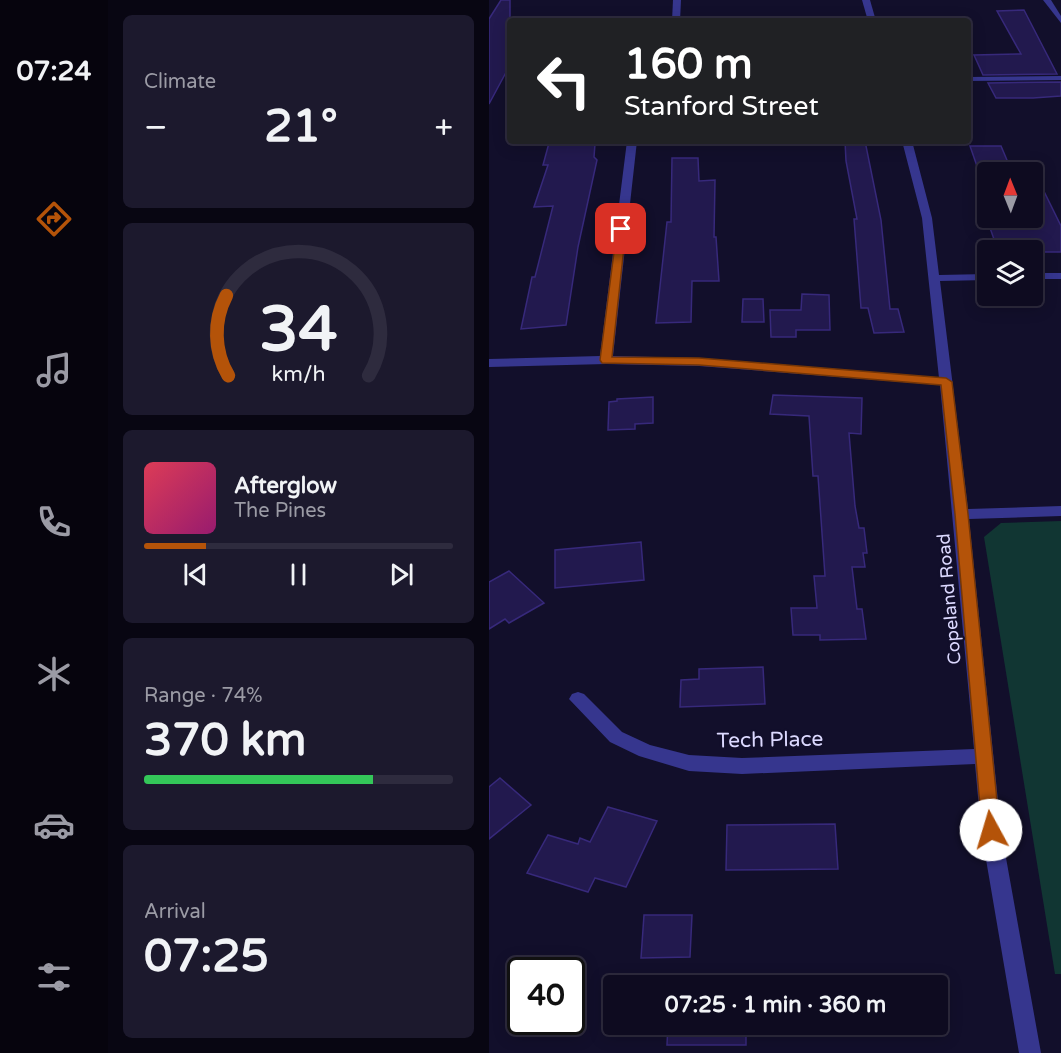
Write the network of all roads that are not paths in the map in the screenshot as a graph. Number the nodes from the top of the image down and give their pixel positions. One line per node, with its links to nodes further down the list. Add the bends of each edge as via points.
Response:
1 (677, 0): 4 (street)
2 (866, 0): 5 (street)
3 (1047, 0): 6 (street)
4 (676, 18)
5 (871, 18)
6 (1061, 21)
7 (1061, 78): 8 (street)
8 (971, 79)
9 (632, 144): 15 (street)
10 (908, 144): 14 (street, Copeland Road, via 925,207)
11 (1043, 276): 12 (street)
12 (1061, 276)
13 (977, 277): 14 (street)
14 (935, 278): 17 (street, Copeland Road)
15 (606, 360): 16 (street); 17 (street, via 699,362)
16 (489, 363)
17 (946, 382): 19 (street, Copeland Road)
18 (1061, 511): 19 (street)
19 (961, 514): 21 (street, Copeland Road)
20 (578, 699): 21 (street, Tech Place, via 616,737 646,751 689,763 742,766)
21 (983, 756): 22 (street, Copeland Road, via 998,874)
22 (1031, 1053)

